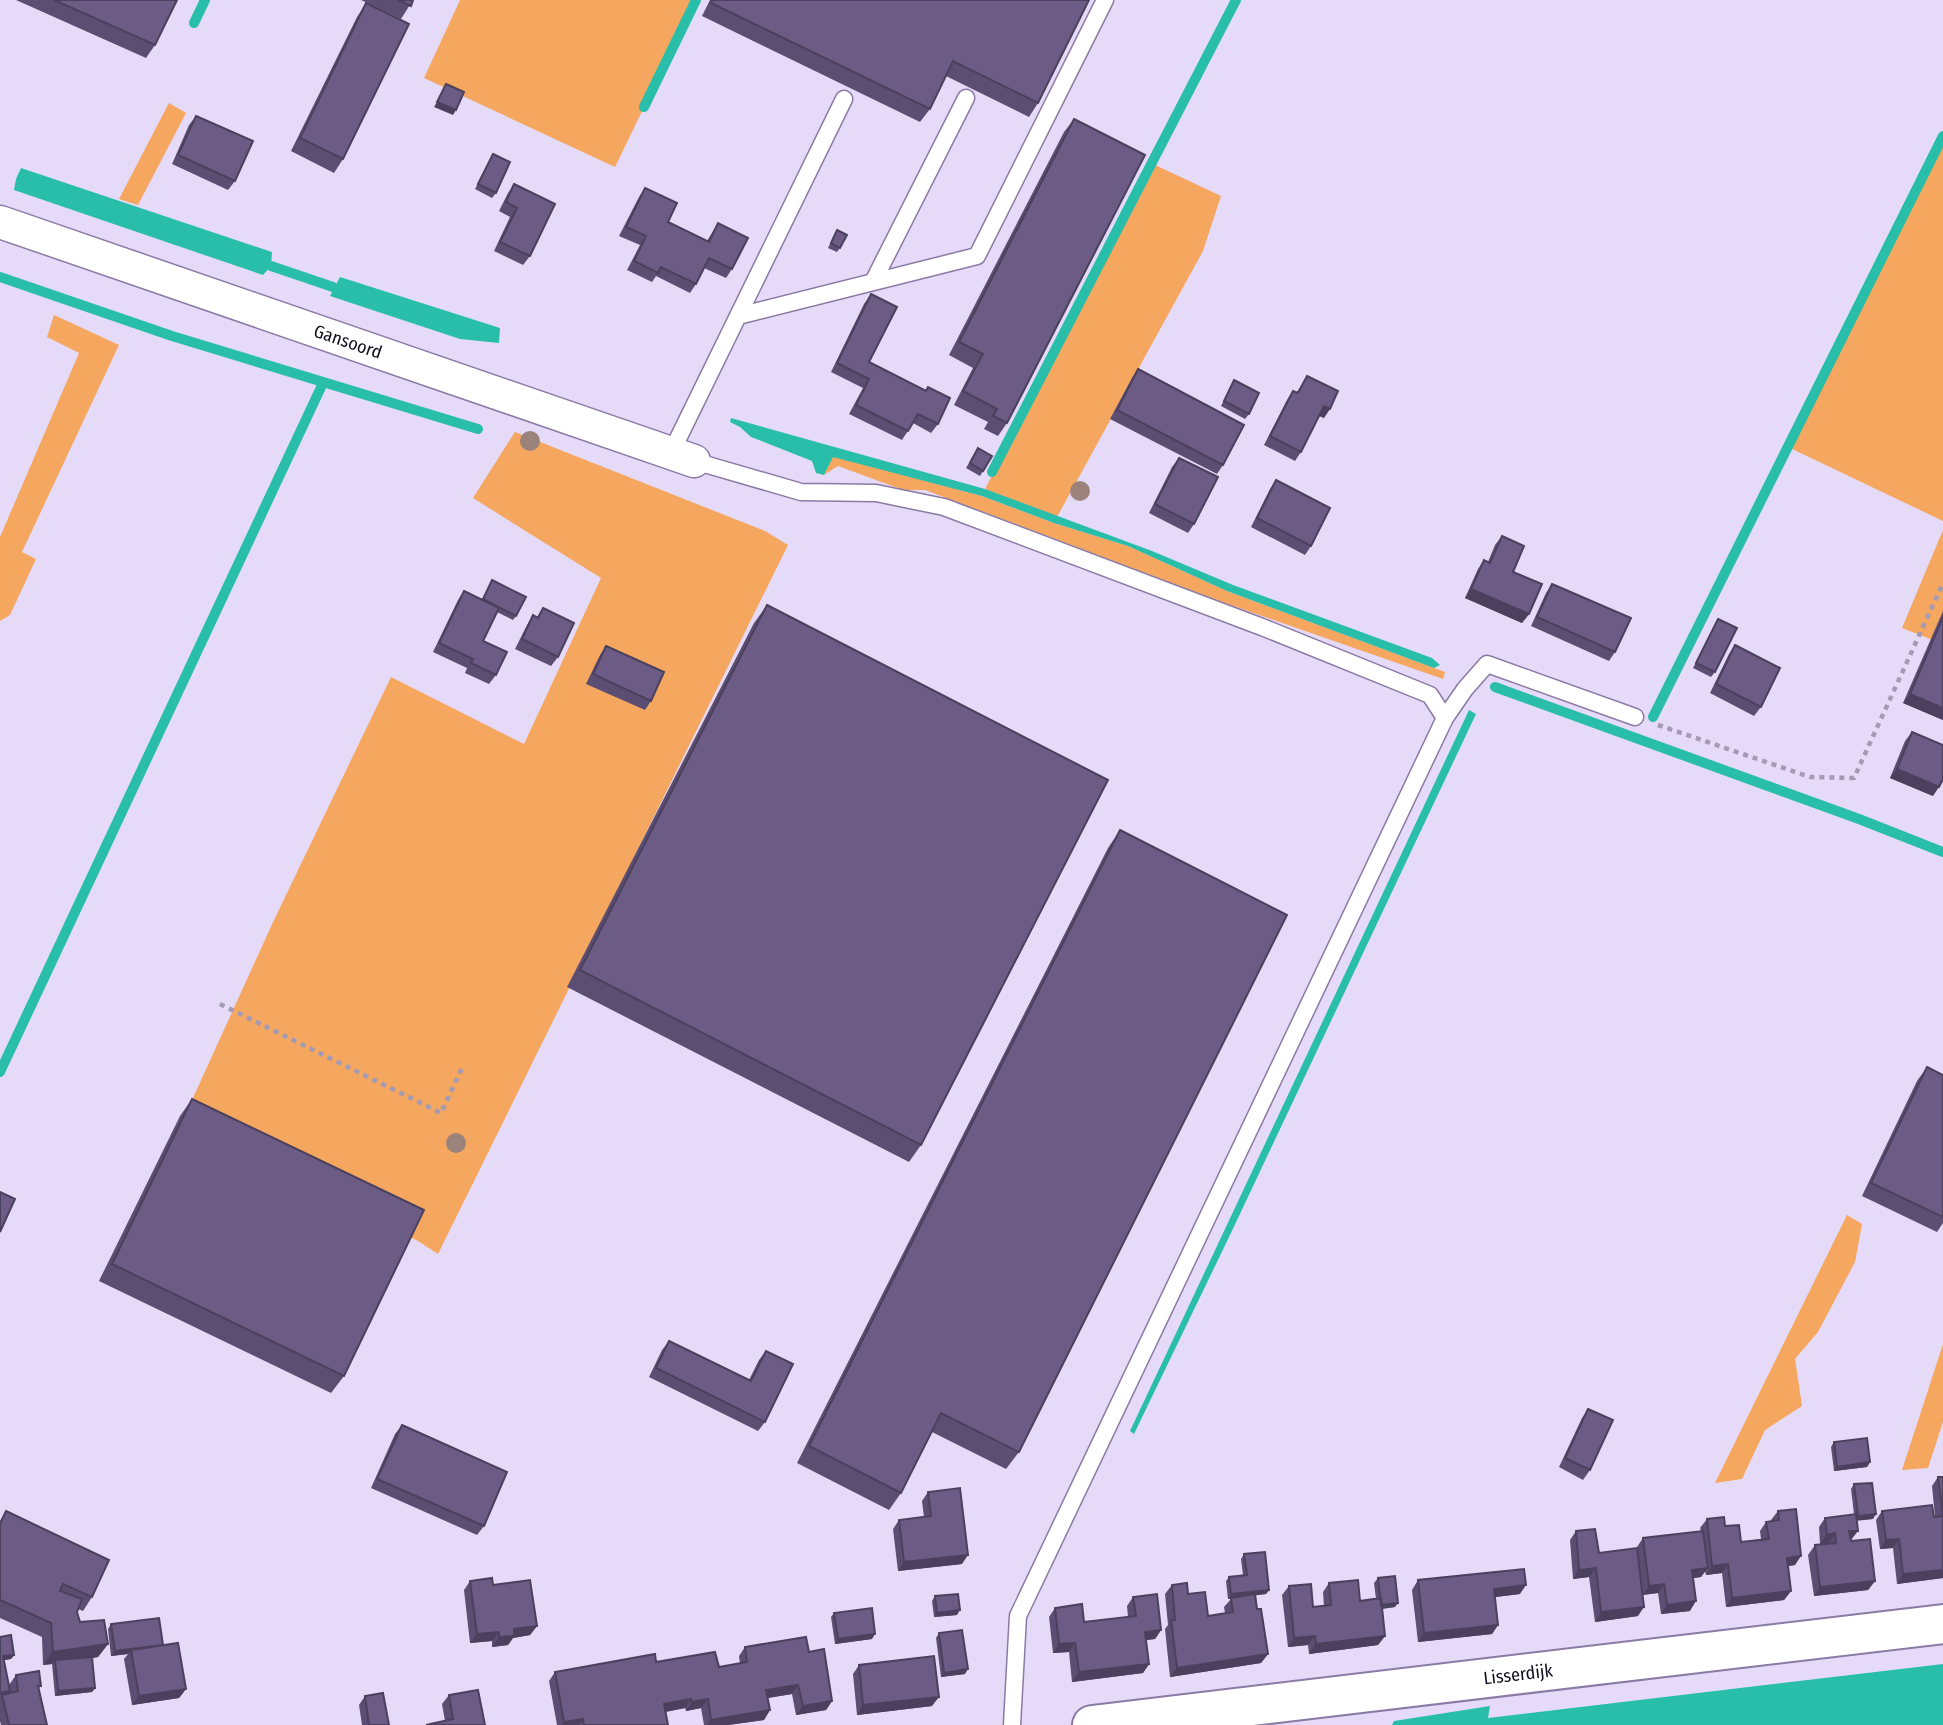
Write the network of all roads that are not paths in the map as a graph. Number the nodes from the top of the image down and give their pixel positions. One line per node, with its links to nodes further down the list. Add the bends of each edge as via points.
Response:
1 (1105, 0): 5 (lane, via 978,256)
2 (966, 98): 5 (lane)
3 (844, 99): 6 (lane)
4 (0, 222): 7 (street, Gansoord)
5 (873, 282): 6 (lane)
6 (738, 316): 7 (lane)
7 (682, 457): 9 (lane, via 801,492 876,493 944,507 1430,695)
8 (1635, 717): 9 (lane, via 1487,664)
9 (1445, 718): 11 (lane, via 1018,1616)
10 (1943, 1623): 12 (street, Lisserdijk)
11 (1012, 1725)
12 (1092, 1725)

